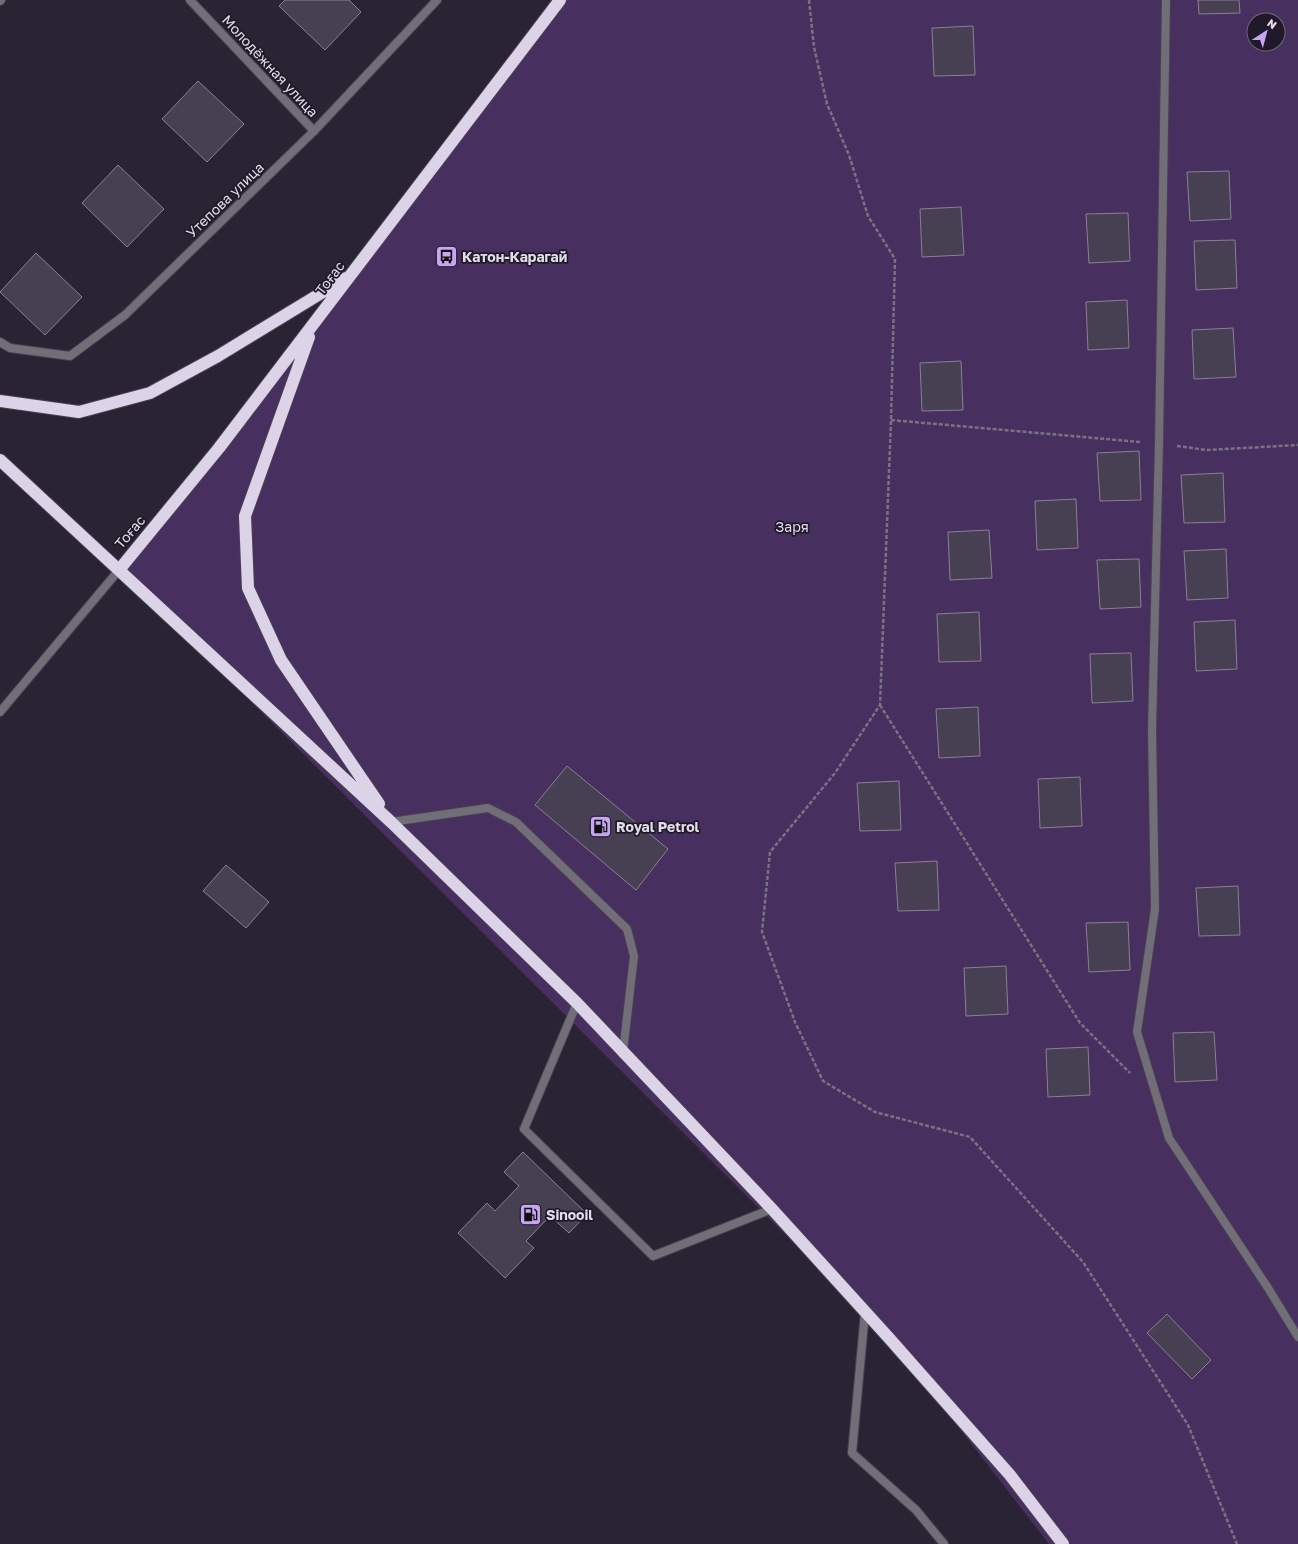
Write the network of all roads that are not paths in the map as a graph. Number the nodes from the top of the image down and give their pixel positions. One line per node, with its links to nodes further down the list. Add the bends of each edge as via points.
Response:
1 (190, 0): 5 (street, Молодёжная улица)
2 (437, 0): 5 (street, Утепова улица)
3 (560, 0): 6 (highway, Тоғас)
4 (1166, 0): 18 (street, via 1152,730 1155,909 1136,1032 1169,1138)
5 (314, 132): 8 (street, Утепова улица, via 125,315 70,356 10,348)
6 (352, 274): 7 (highway, Тоғас); 9 (highway, via 218,356 150,393 79,412)
7 (313, 326): 11 (highway, Тоғас, via 219,448); 13 (highway, via 245,516 248,588 281,660)
8 (0, 342)
9 (0, 401)
10 (0, 460): 11 (highway)
11 (119, 570): 12 (street); 13 (highway)
12 (0, 712)
13 (391, 822): 14 (highway); 15 (street, via 488,808 516,822 627,929 634,956)
14 (577, 1003): 15 (highway); 16 (street, via 524,1129 653,1256)
15 (623, 1052): 16 (highway)
16 (772, 1209): 17 (highway)
17 (865, 1312): 19 (street, via 852,1453 916,1510); 20 (highway, via 1010,1475)
18 (1298, 1337)
19 (944, 1544)
20 (1063, 1544)

